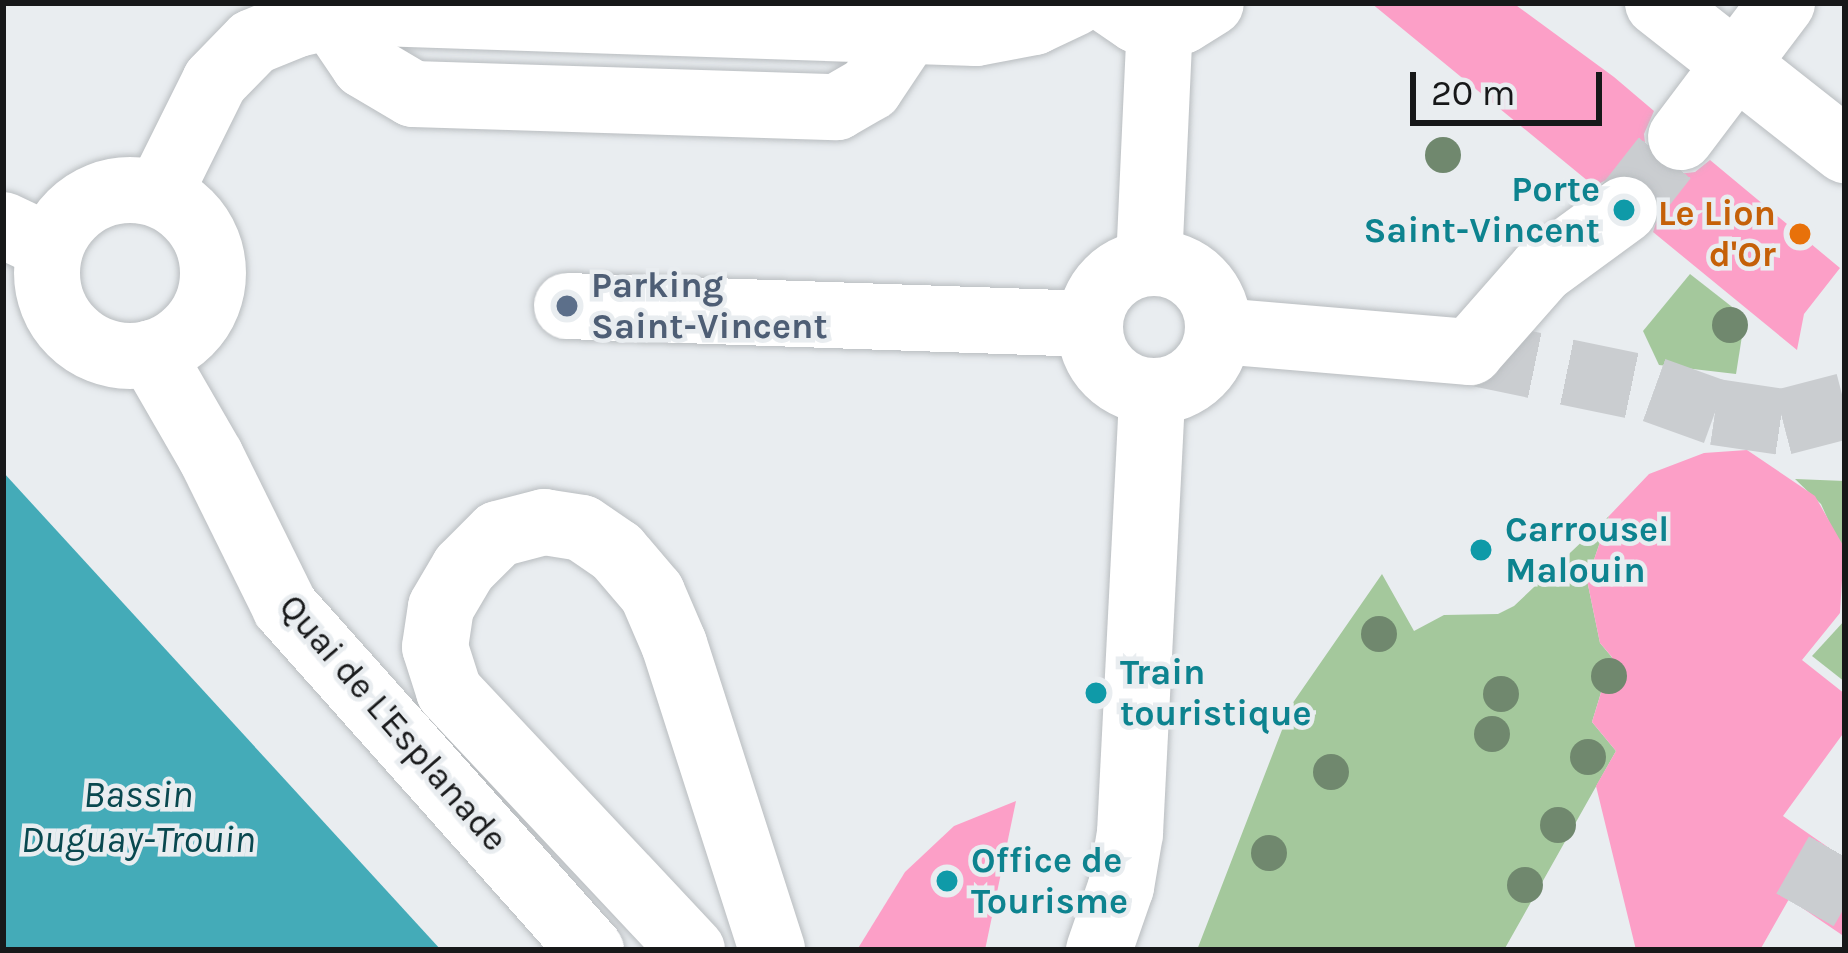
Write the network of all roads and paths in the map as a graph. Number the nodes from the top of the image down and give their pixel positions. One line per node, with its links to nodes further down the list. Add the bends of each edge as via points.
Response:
1 (1074, 3): 8 (street, via 1034,22 976,33 350,12 253,42 215,81)
2 (1658, 3): 5 (street)
3 (1782, 3): 5 (street)
4 (1161, 10): 11 (street)
5 (1735, 64): 6 (street); 7 (street)
6 (1681, 137)
7 (1845, 150)
8 (159, 194): 10 (street, via 107,192); 15 (street, via 198,224 213,270 198,322)
9 (1624, 210): 14 (street, via 1542,270 1470,352)
10 (26, 236): 15 (street, via 61,320 100,351)
11 (1149, 263): 13 (street, via 1102,288); 14 (street, via 1199,280)
12 (567, 306): 13 (street)
13 (1090, 323): 16 (street, via 1106,370)
14 (1219, 331): 16 (street, via 1208,363 1191,381)
15 (151, 353): 17 (street, Quai de L'Esplanade, via 285,607)
16 (1152, 392): 20 (street, via 1130,833)
17 (591, 950)
18 (692, 950): 19 (street, via 449,691 435,647 441,607 498,534 544,522 582,528 617,552 652,593)
19 (772, 950)
20 (1100, 950)

